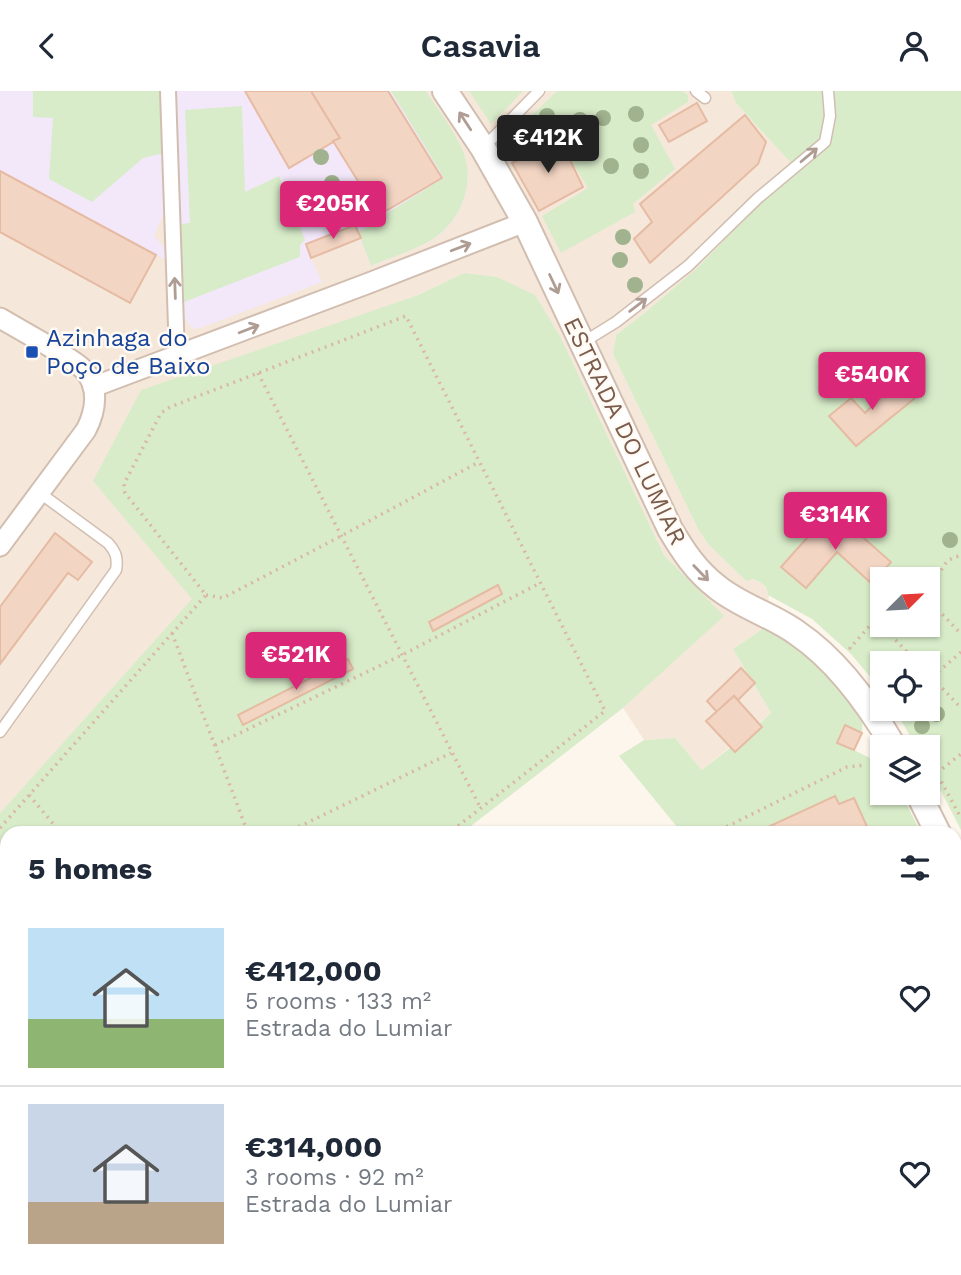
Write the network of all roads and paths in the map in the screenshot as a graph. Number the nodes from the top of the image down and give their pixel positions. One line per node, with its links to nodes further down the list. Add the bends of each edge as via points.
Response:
1 (168, 91): 9 (street, one-way to 1)
2 (445, 91): 5 (street, ESTRADA DO LUMIAR, one-way to 2)
3 (539, 91): 5 (lane)
4 (828, 91): 8 (lane, one-way to 4, via 688,267 758,198 825,142 830,117)
5 (483, 148): 6 (street, ESTRADA DO LUMIAR)
6 (524, 222): 8 (street, ESTRADA DO LUMIAR, one-way to 8); 9 (street, one-way to 6)
7 (0, 318): 11 (street, via 74,362 86,371)
8 (582, 343): 33 (street, ESTRADA DO LUMIAR, one-way to 33, via 683,551 718,589 797,633 828,659 867,703)
9 (177, 356): 11 (street)
10 (258, 373): 12 (path, via 406,316); 14 (path); 19 (path, via 161,413 124,484 125,493)
11 (93, 387): 13 (street, via 93,418)
12 (479, 461): 14 (path); 18 (path)
13 (40, 493): 15 (street); 32 (lane, via 108,543 115,551 116,570)
14 (341, 536): 19 (path, via 223,598); 28 (path)
15 (0, 546)
16 (960, 556): 17 (path, via 948,559)
17 (940, 571)
18 (540, 583): 28 (path); 42 (path, via 605,711)
19 (206, 595): 22 (path)
20 (940, 612): 23 (path)
21 (870, 626): 25 (path)
22 (172, 633): 34 (path); 40 (path)
23 (961, 634)
24 (893, 637): 26 (path)
25 (850, 648)
26 (906, 651)
27 (961, 652): 29 (path)
28 (402, 655): 34 (path); 35 (path)
29 (940, 668)
30 (940, 688): 31 (path)
31 (961, 708)
32 (0, 732)
33 (887, 735)
34 (215, 745): 46 (path)
35 (452, 753): 42 (path); 47 (path)
36 (961, 754): 38 (path)
37 (866, 765): 49 (path, via 847,767)
38 (940, 771)
39 (940, 778): 43 (path)
40 (29, 795): 44 (path); 45 (path)
41 (924, 805): 50 (street)
42 (480, 808): 48 (path)
43 (960, 813)
44 (2, 826)
45 (55, 826)
46 (245, 826)
47 (301, 826)
48 (458, 826)
49 (727, 826)
50 (934, 826)

